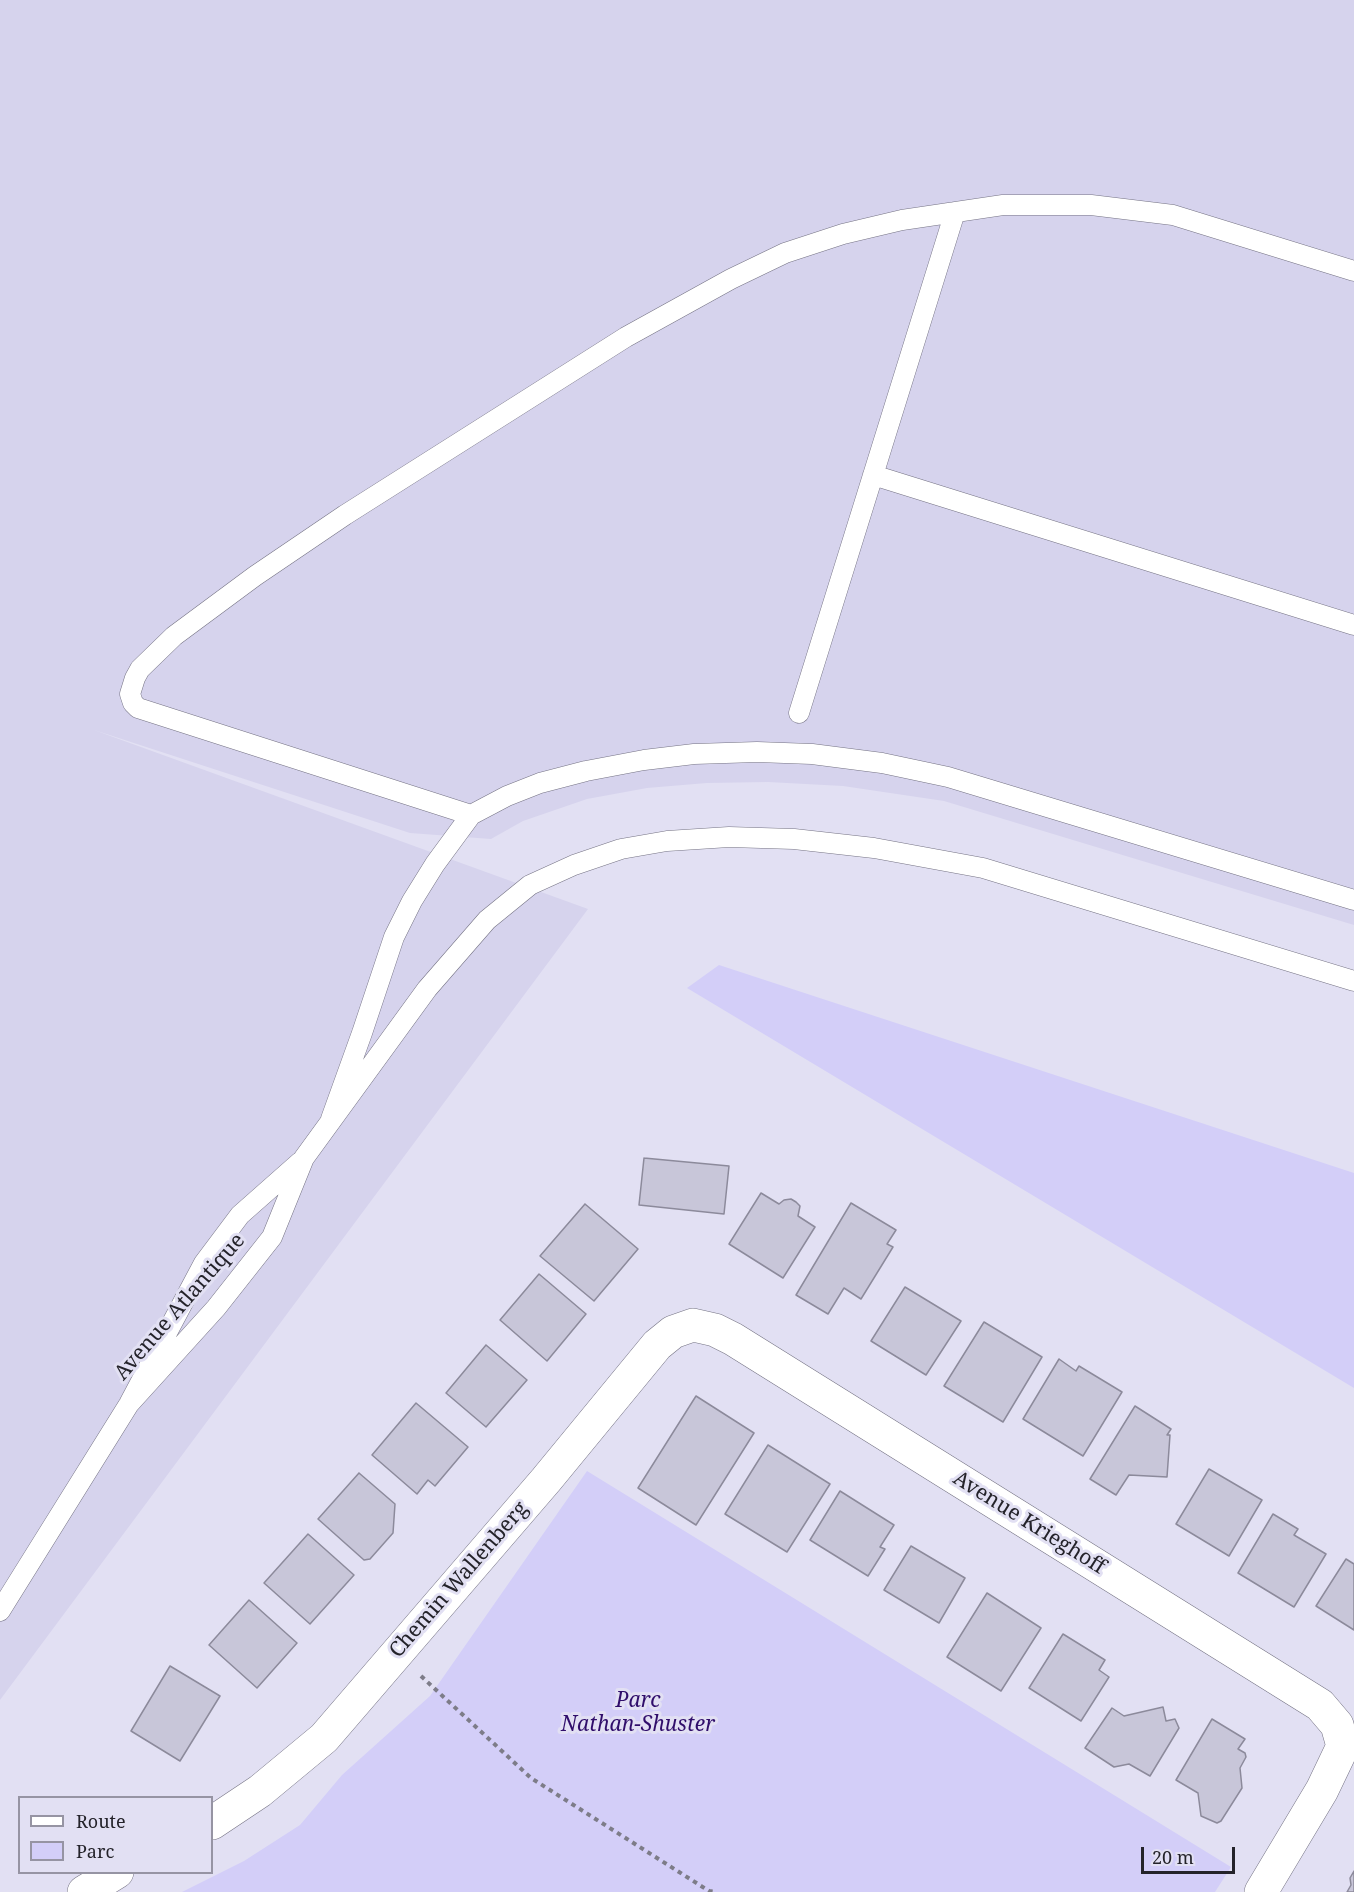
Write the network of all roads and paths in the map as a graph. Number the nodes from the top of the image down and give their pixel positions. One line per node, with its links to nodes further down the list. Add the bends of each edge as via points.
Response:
1 (956, 212): 2 (lane, via 1003,205 1090,205 1173,215); 3 (lane); 6 (lane, via 843,234 785,253 626,337 255,576 174,636 140,669 131,686 133,703 144,711)
2 (1354, 271)
3 (873, 475): 4 (lane); 5 (lane)
4 (1354, 625)
5 (799, 712)
6 (471, 815): 7 (lane, via 540,783 644,760 704,753 812,754 948,777); 9 (lane, via 435,864 394,937)
7 (1354, 900)
8 (1354, 981): 9 (lane, via 982,868 874,848 794,839 729,837 667,841 621,849 574,864 530,885 496,913 427,988)
9 (331, 1119): 10 (lane)
10 (304, 1158): 12 (lane, Avenue Atlantique, via 272,1237 216,1308); 12 (lane, Avenue Atlantique, via 240,1215 204,1263)
11 (693, 1325): 14 (street, Chemin Wallenberg, via 673,1332 657,1345); 19 (street, Avenue Krieghoff, via 734,1340 1320,1705 1337,1725 1343,1746 1322,1790)
12 (129, 1404): 13 (lane, Avenue Atlantique)
13 (0, 1611)
14 (396, 1653): 15 (street, Chemin Wallenberg, via 324,1738 260,1791); 18 (path, via 531,1778 709,1891)
15 (213, 1822)
16 (114, 1874): 17 (street)
17 (84, 1892)
18 (717, 1892)
19 (1261, 1892)

